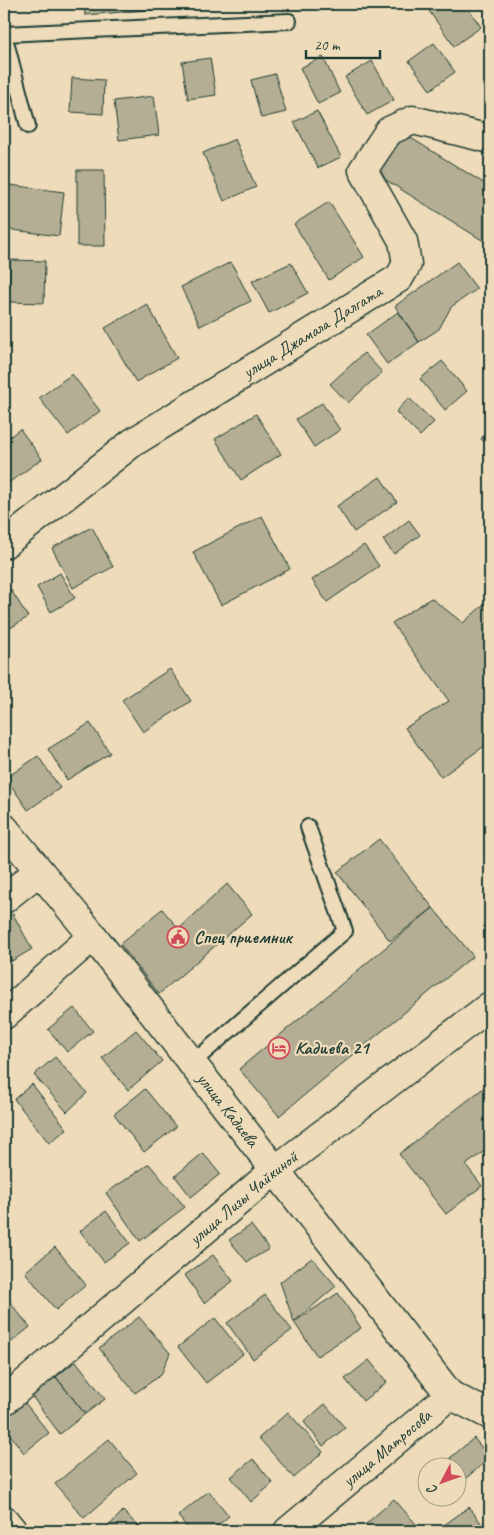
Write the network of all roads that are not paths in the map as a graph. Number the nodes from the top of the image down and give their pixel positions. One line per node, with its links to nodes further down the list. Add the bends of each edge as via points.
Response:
1 (289, 20): 2 (lane)
2 (4, 34): 3 (lane)
3 (28, 126)
4 (490, 139): 5 (street, улица Джамала Далгата, via 414,120 389,131 363,170 403,242 407,264 398,278 132,443)
5 (4, 544)
6 (308, 827): 13 (lane, via 344,931)
7 (4, 828): 8 (street, улица Кадиева)
8 (39, 871): 9 (street); 10 (street, улица Кадиева)
9 (4, 899)
10 (93, 936): 12 (street); 13 (street, улица Кадиева)
11 (490, 1006): 14 (street, улица Лизы Чайкиной)
12 (4, 1015)
13 (191, 1064): 14 (street, улица Кадиева)
14 (274, 1171): 15 (street, улица Кадиева); 16 (street, улица Лизы Чайкиной)
15 (450, 1395): 17 (street); 20 (street, улица Матросова)
16 (4, 1401)
17 (490, 1414)
18 (4, 1520): 19 (street)
19 (13, 1531)
20 (288, 1531)

